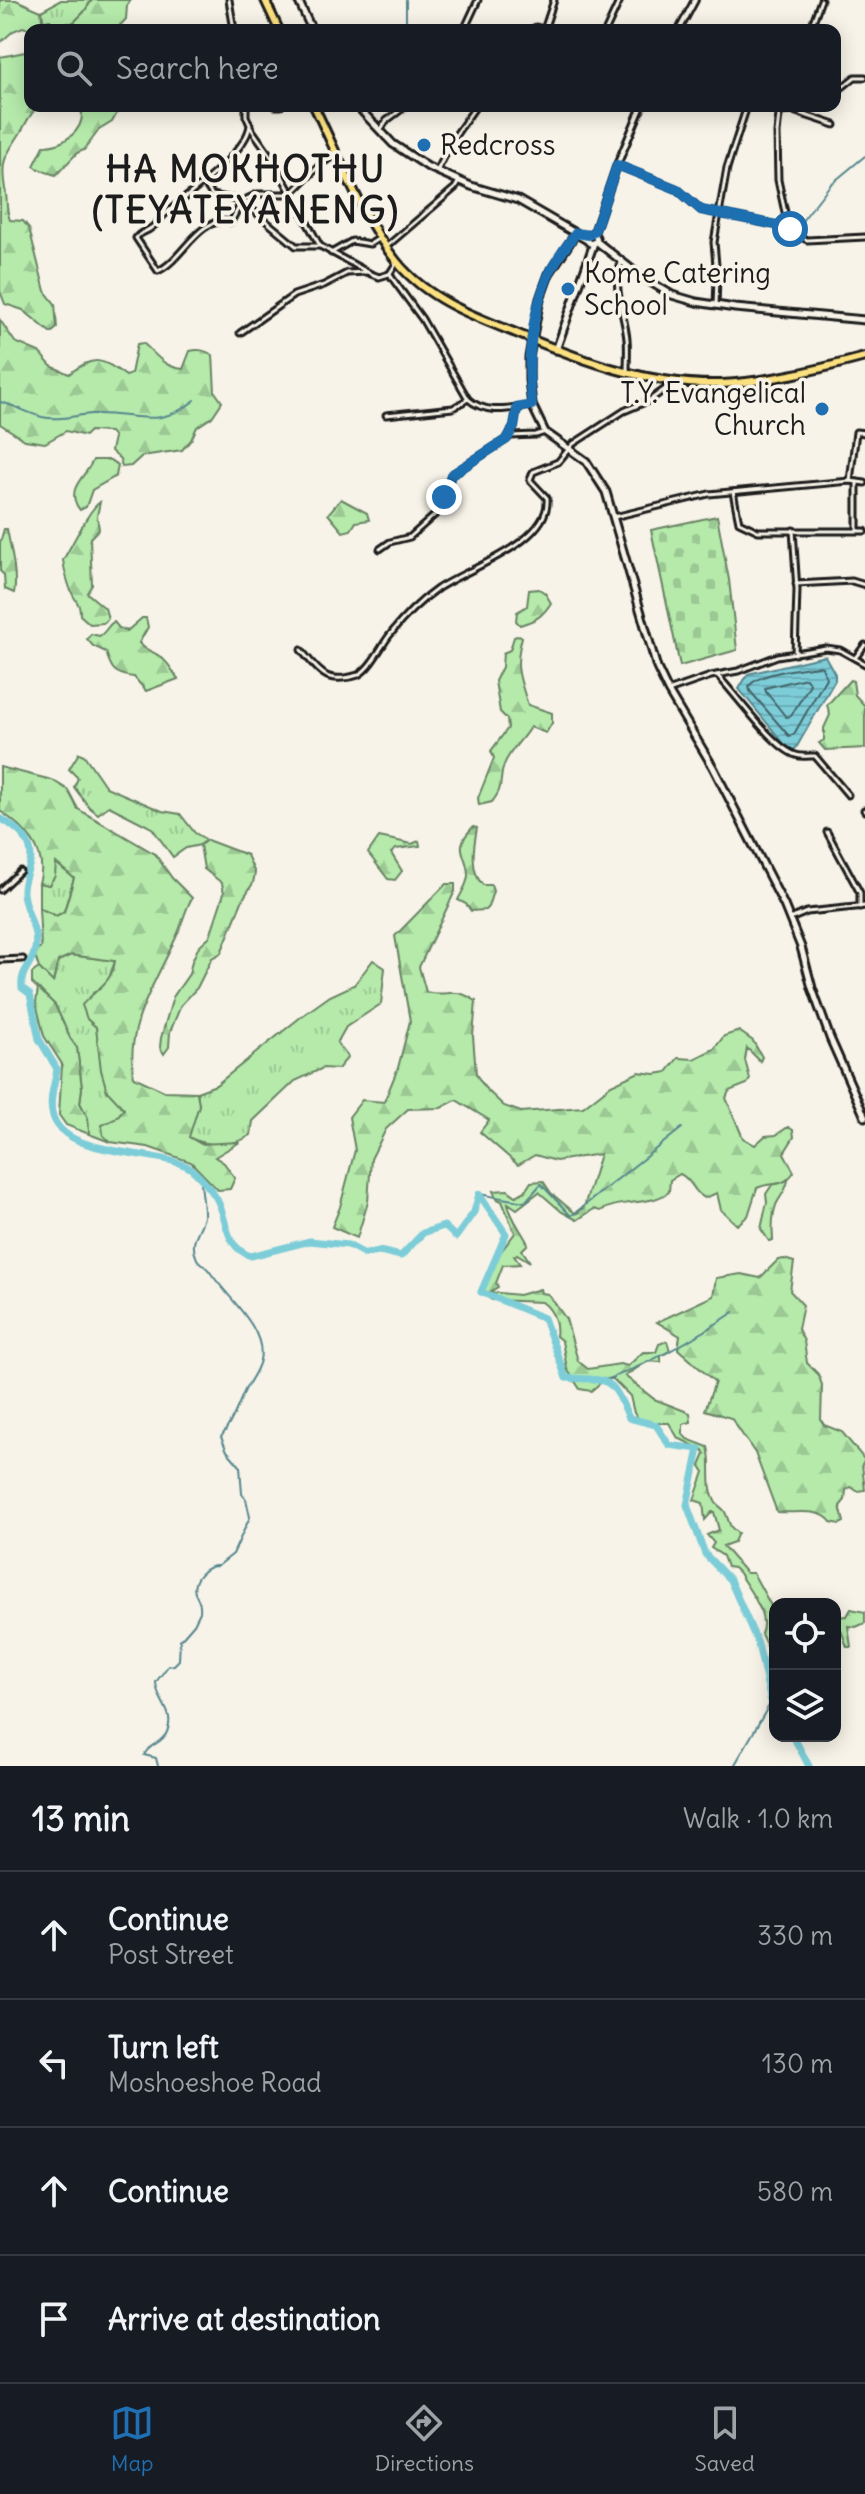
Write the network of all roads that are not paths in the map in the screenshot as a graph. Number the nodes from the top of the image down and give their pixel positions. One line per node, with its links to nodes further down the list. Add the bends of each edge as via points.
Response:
1 (229, 0): 11 (street)
2 (265, 0): 12 (main road)
3 (298, 0): 13 (main road)
4 (472, 0): 10 (street)
5 (478, 0): 10 (street)
6 (554, 0): 15 (street)
7 (620, 0): 16 (street)
8 (695, 0): 17 (street)
9 (821, 0): 18 (street)
10 (475, 7): 14 (street)
11 (233, 24)
12 (276, 24)
13 (309, 24)
14 (467, 24)
15 (546, 24)
16 (609, 24)
17 (682, 24)
18 (812, 24)
19 (865, 77): 20 (street, via 855,77)
20 (841, 88)
21 (247, 112): 31 (street)
22 (317, 112): 33 (main road)
23 (363, 112): 32 (main road)
24 (398, 112): 32 (street)
25 (472, 112): 35 (street)
26 (639, 112): 34 (street)
27 (745, 112): 40 (street, via 727,168)
28 (779, 112): 41 (street, via 778,180)
29 (798, 112): 30 (street)
30 (835, 125)
31 (250, 127): 37 (street, via 245,141); 38 (street)
32 (380, 131): 35 (main road)
33 (338, 154): 38 (street); 43 (main road)
34 (617, 165): 40 (street, via 677,189 695,208); 45 (street)
35 (437, 171): 36 (main road)
36 (459, 181): 42 (main road, via 504,194); 47 (street)
37 (204, 183): 39 (street, via 212,195); 39 (street, via 136,238 158,271 182,254 201,230 214,222 231,222)
38 (291, 194): 39 (street, via 257,194); 46 (street)
39 (242, 201): 46 (street, via 296,246)
40 (720, 214): 41 (street); 53 (street, via 714,242)
41 (789, 231): 44 (street, via 807,240)
42 (579, 234): 45 (main road); 56 (main road, via 549,274)
43 (380, 237): 47 (main road); 48 (street, via 370,244 352,241)
44 (865, 237)
45 (592, 238): 49 (main road); 57 (main road)
46 (320, 246): 48 (street)
47 (386, 247): 50 (main road)
48 (331, 253): 51 (street)
49 (622, 261): 53 (main road, via 672,295); 59 (street, via 617,269)
50 (397, 262): 52 (street); 56 (main road, via 439,298)
51 (367, 272): 52 (street, via 379,277); 55 (street, via 347,273 294,295)
52 (390, 273): 61 (street)
53 (716, 306): 54 (main road)
54 (865, 320)
55 (240, 333)
56 (533, 340): 57 (main road); 62 (main road)
57 (556, 350): 59 (main road)
58 (865, 357): 60 (main road, via 724,384)
59 (627, 372): 60 (main road)
60 (670, 380): 68 (street, via 650,400)
61 (468, 399): 63 (street, via 491,410); 64 (street, via 453,408)
62 (532, 405): 63 (street); 65 (main road)
63 (517, 408): 67 (street)
64 (386, 415)
65 (545, 432): 67 (street); 68 (main road)
66 (865, 433): 69 (street, via 856,432)
67 (510, 436): 77 (street, via 451,475 441,508 410,537)
68 (570, 448): 73 (main road, via 592,469); 81 (street, via 558,462 529,477 548,504 531,530 504,555 426,597 358,675 327,676)
69 (850, 481): 70 (street); 72 (street)
70 (857, 482): 71 (street); 75 (street)
71 (865, 483)
72 (733, 492): 73 (street); 74 (street, via 742,526)
73 (614, 517): 86 (main road)
74 (793, 530): 75 (street); 78 (street)
75 (857, 530): 76 (street)
76 (865, 531)
77 (380, 549)
78 (796, 584): 79 (street); 82 (street)
79 (865, 585)
80 (865, 645): 83 (street)
81 (301, 650)
82 (795, 654): 83 (street, via 832,648); 85 (street)
83 (855, 658): 84 (street)
84 (865, 664)
85 (717, 675): 86 (street); 87 (street, via 780,745 795,755 815,756)
86 (668, 691): 92 (main road)
87 (848, 795)
88 (827, 832): 91 (street)
89 (20, 871): 90 (street)
90 (0, 890)
91 (862, 906): 92 (street)
92 (790, 919): 95 (main road, via 815,997)
93 (23, 959): 94 (street)
94 (0, 960)
95 (864, 1114)

